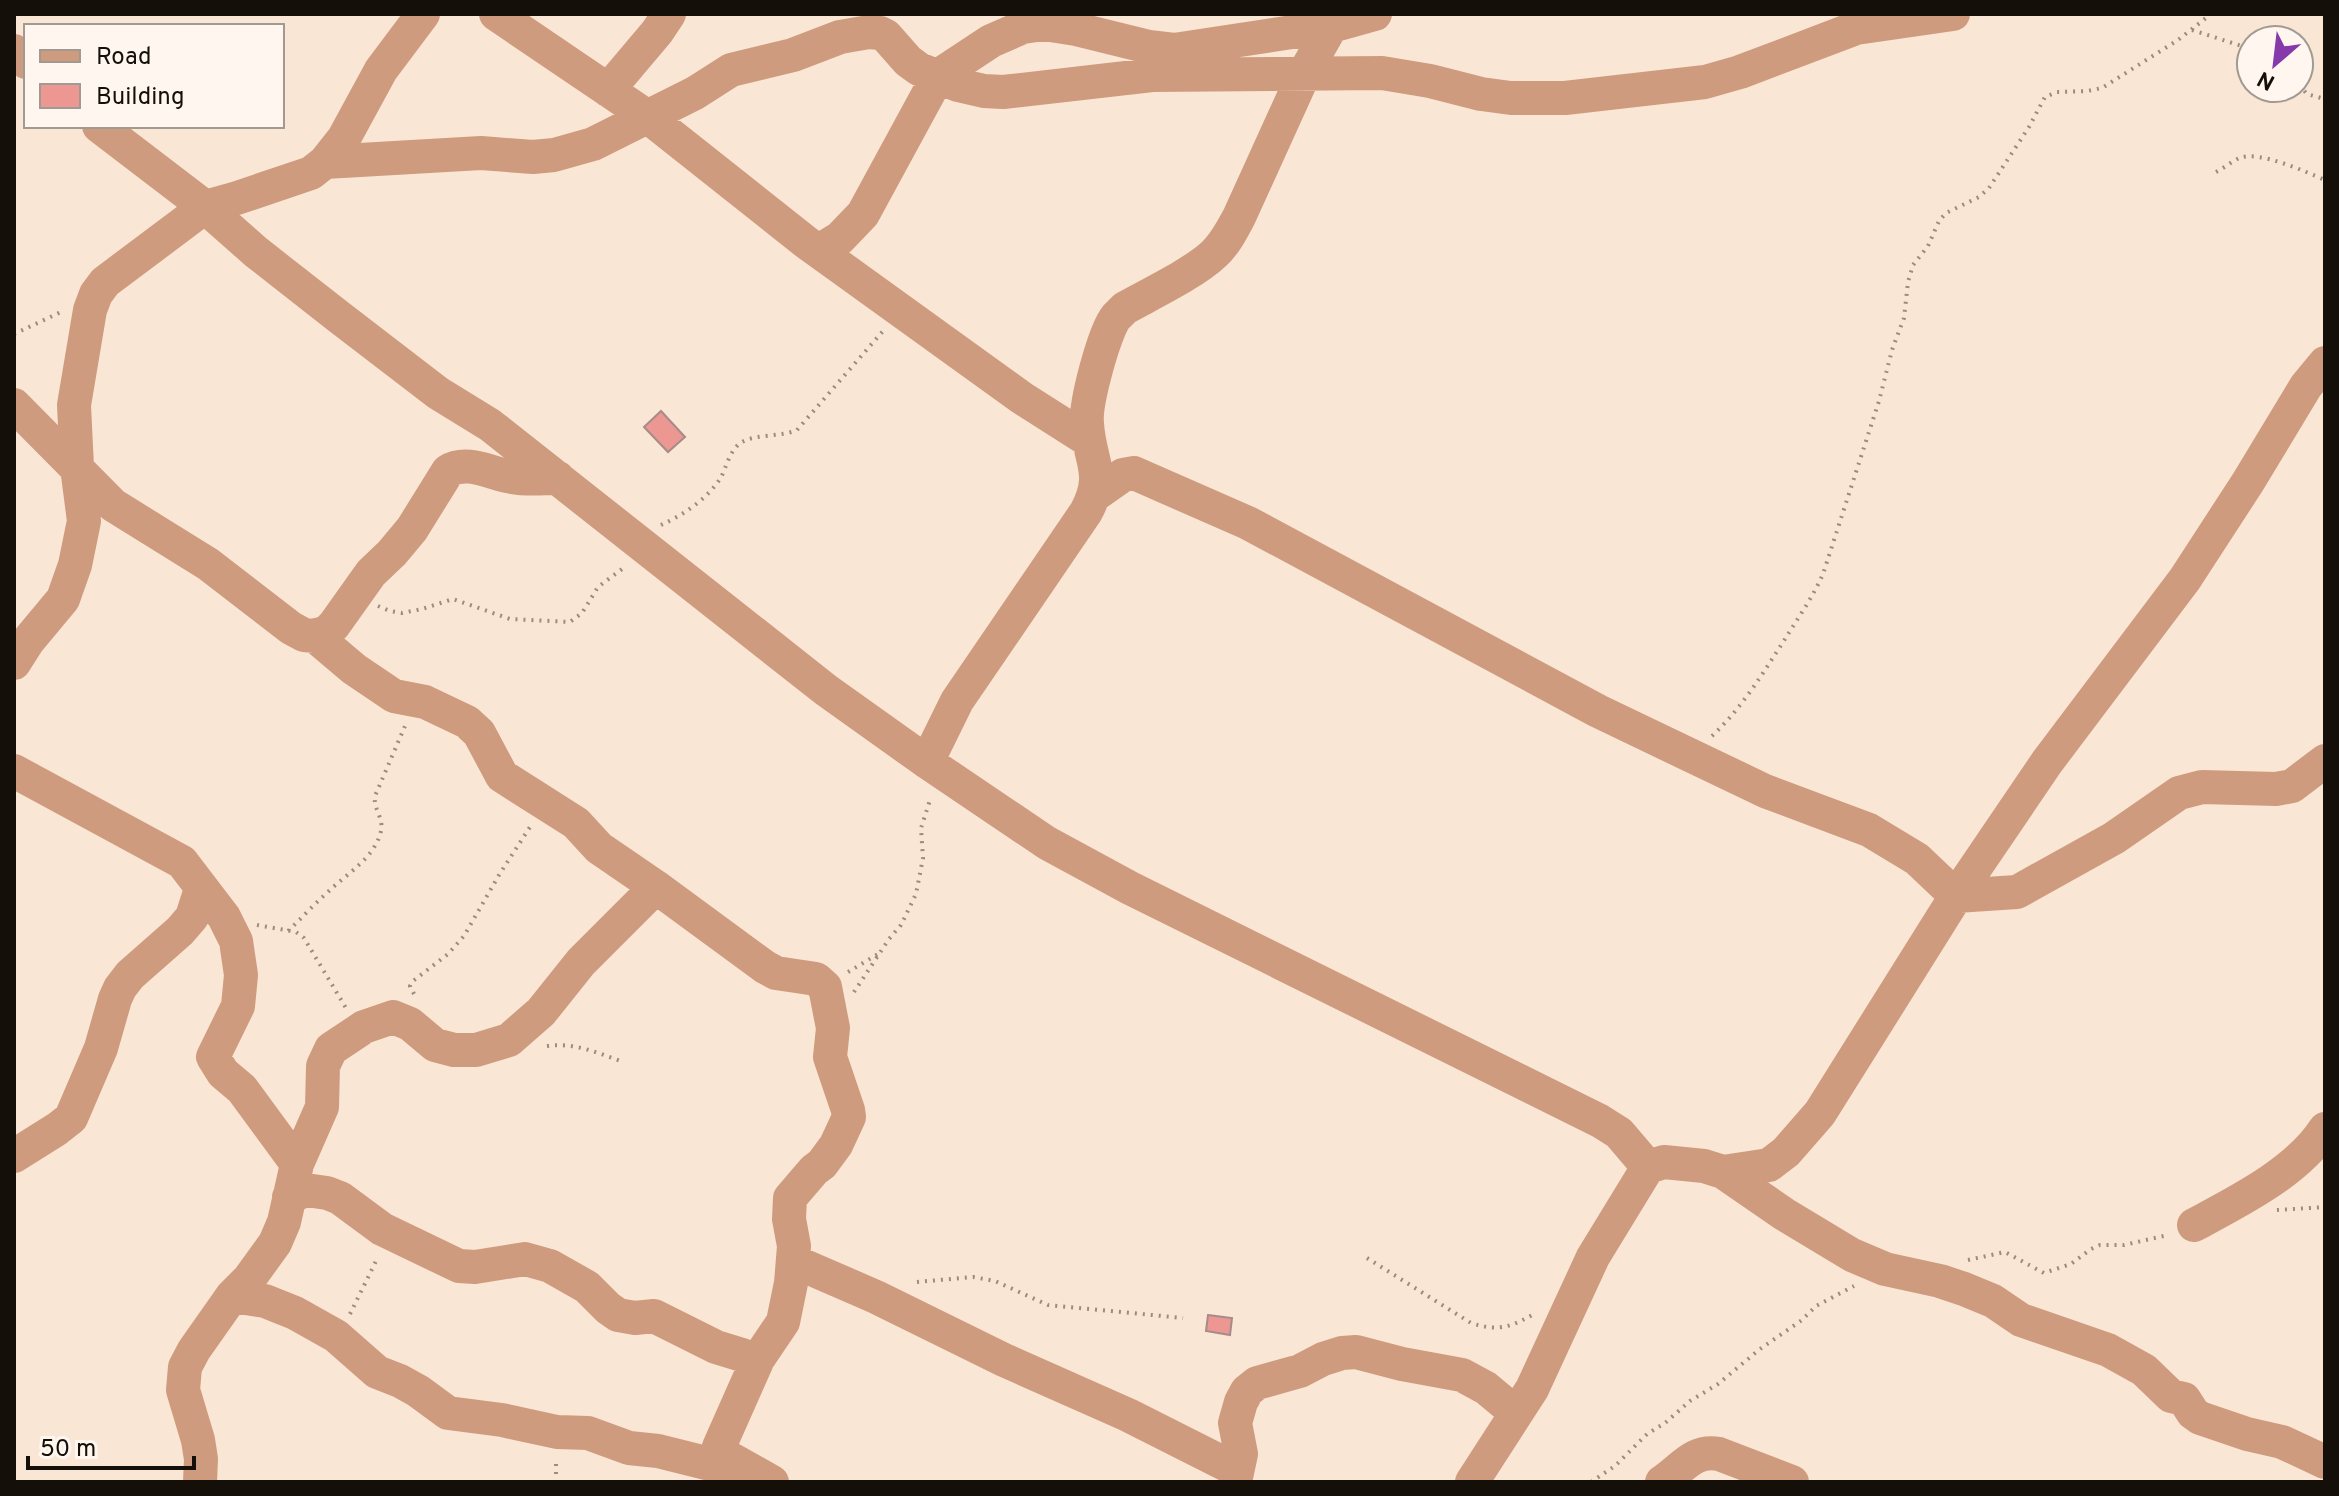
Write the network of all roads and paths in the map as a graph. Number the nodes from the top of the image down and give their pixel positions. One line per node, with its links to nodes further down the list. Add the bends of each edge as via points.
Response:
1 (423, 14): 15 (street, via 381,70)
2 (496, 14): 12 (street)
3 (669, 14): 12 (street)
4 (1375, 14): 7 (street)
5 (1953, 14): 10 (street, via 1856,28 1705,82 1565,98 1481,94 1382,73)
6 (2211, 14): 8 (path)
7 (1335, 20): 10 (street); 11 (street, via 1174,50 1032,25 991,41)
8 (2191, 29): 9 (path); 34 (path, via 2102,88 2045,97 1989,188 1939,221 1909,275 1904,318 1815,592 1762,676 1715,734)
9 (2235, 44)
10 (1304, 74): 11 (street, via 1152,75 1003,92); 25 (street, via 1227,239 1201,264 1116,316 1088,405)
11 (938, 76): 13 (street, via 908,61 883,34 869,32 731,70); 19 (street, via 863,214)
12 (608, 90): 13 (street)
13 (648, 117): 15 (street, via 593,144 554,155 481,153); 19 (street)
14 (102, 128): 18 (street)
15 (325, 162): 18 (street, via 311,173)
16 (2216, 172): 17 (path, via 2240,157 2254,156)
17 (2325, 180)
18 (205, 207): 20 (street); 27 (street, via 339,317)
19 (819, 251): 21 (street)
20 (98, 292): 22 (path); 26 (street, via 90,310 74,405)
21 (900, 311): 25 (street); 29 (path, via 797,430 742,442 720,479 694,506)
22 (14, 334)
23 (2325, 363): 43 (street, via 2185,579 2047,762)
24 (14, 405): 26 (street)
25 (1088, 440): 28 (street)
26 (77, 467): 31 (street, via 113,505 208,564 291,628); 32 (street, via 84,521 75,565 63,599)
27 (558, 478): 29 (street); 30 (street, via 515,478 455,466 412,529)
28 (1096, 494): 34 (street, via 1129,473 1156,481 1248,523); 36 (street, via 957,701)
29 (637, 540): 30 (path, via 624,568 598,587 570,622 510,619 453,599 402,613); 36 (street, via 826,690)
30 (354, 596): 31 (street, via 334,625)
31 (315, 636): 33 (street, via 394,696)
32 (14, 663)
33 (415, 701): 40 (street, via 467,722 479,733 502,776); 45 (path, via 375,796 381,828 374,846)
34 (1688, 755): 43 (street, via 1895,844)
35 (2325, 761): 39 (street, via 2292,786)
36 (934, 767): 46 (path, via 921,828 923,858 916,894); 55 (street, via 1047,843 1130,888 1600,1121 1619,1133)
37 (14, 771): 42 (street, via 167,852 182,862)
38 (2325, 782): 39 (street, via 2287,802)
39 (2219, 788): 43 (street, via 2179,793 2114,838 2017,892)
40 (555, 811): 41 (street); 48 (path, via 531,827 464,936 413,981 411,990)
41 (656, 887): 47 (street, via 765,967); 50 (street, via 509,1040 454,1050 435,1045 393,1017)
42 (201, 889): 44 (street); 54 (street, via 192,917 120,988 71,1118)
43 (1956, 896): 56 (street, via 1820,1113 1769,1165)
44 (224, 917): 45 (path); 57 (street, via 236,941 241,975 238,1006 213,1057 258,1110)
45 (288, 931): 50 (path, via 304,938 314,952)
46 (879, 953): 47 (path, via 842,976); 49 (path)
47 (820, 982): 49 (street)
48 (420, 1002)
49 (833, 1028): 63 (street, via 830,1057 849,1113 836,1145 790,1198)
50 (357, 1031): 57 (street, via 331,1049 326,1059 322,1107)
51 (541, 1046): 52 (path, via 581,1047)
52 (623, 1062)
53 (2325, 1129): 60 (street, via 2285,1171)
54 (17, 1144)
55 (1648, 1167): 56 (street, via 1664,1162); 68 (street)
56 (1723, 1172): 73 (street, via 1852,1255 1964,1289 2021,1320 2108,1350 2144,1370 2168,1394 2184,1399 2197,1416 2282,1442)
57 (293, 1180): 61 (street, via 306,1190 340,1198); 67 (street, via 275,1243)
58 (2325, 1207): 59 (path)
59 (2266, 1210)
60 (2194, 1225): 64 (path, via 2124,1245 2100,1245 2071,1264 2044,1273 2005,1252)
61 (391, 1233): 70 (path); 71 (street, via 459,1266 525,1259 550,1266 587,1287 618,1315 654,1316)
62 (1367, 1258): 68 (path, via 1487,1328 1501,1329)
63 (793, 1261): 71 (street, via 783,1322); 74 (street, via 1128,1415)
64 (1967, 1261)
65 (917, 1282): 69 (path, via 973,1277 1056,1306)
66 (1860, 1285): 78 (path, via 1816,1306)
67 (232, 1296): 70 (street, via 265,1301); 75 (street, via 194,1350 182,1379 198,1440)
68 (1572, 1302): 72 (street)
69 (1183, 1318)
70 (336, 1336): 76 (street, via 368,1366 448,1413 588,1433 629,1448)
71 (756, 1364): 76 (street, via 718,1449)
72 (1516, 1413): 74 (street, via 1462,1375 1342,1353 1247,1391 1235,1423 1241,1454); 77 (street)
73 (2325, 1462)
74 (1236, 1476)
75 (200, 1482)
76 (773, 1482)
77 (1472, 1482)
78 (1591, 1482)
79 (1662, 1482): 80 (street, via 1701,1452)
80 (1792, 1482)

